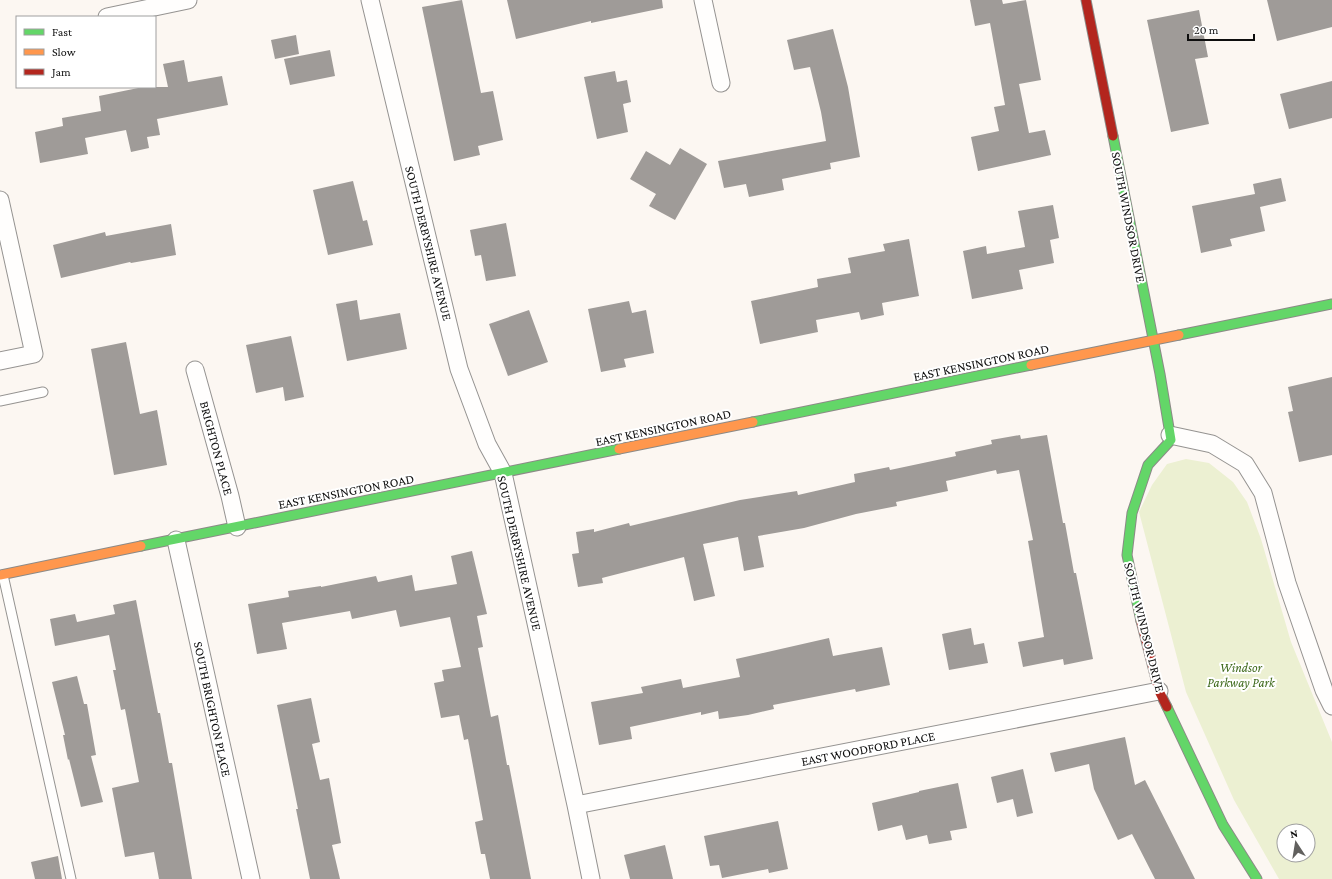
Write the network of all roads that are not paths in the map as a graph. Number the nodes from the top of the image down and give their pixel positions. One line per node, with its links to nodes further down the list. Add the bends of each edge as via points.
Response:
1 (188, 0): 5 (street)
2 (370, 0): 15 (street, SOUTH DERBYSHIRE AVENUE, via 459,369 487,444)
3 (703, 0): 6 (street)
4 (1086, 0): 9 (main road, SOUTH WINDSOR DRIVE)
5 (112, 16)
6 (721, 83)
7 (0, 200): 10 (street, via 34,354)
8 (1332, 304): 9 (main road, EAST KENSINGTON ROAD)
9 (1153, 340): 14 (main road, SOUTH WINDSOR DRIVE); 15 (main road, EAST KENSINGTON ROAD)
10 (0, 361)
11 (196, 370): 16 (street, BRIGHTON PLACE)
12 (43, 392): 13 (lane)
13 (0, 401)
14 (1170, 435): 19 (main road, SOUTH WINDSOR DRIVE, via 1171,440 1148,465 1132,513 1127,555); 20 (street, via 1212,444 1245,464 1263,493 1287,583 1324,690)
15 (503, 473): 16 (main road, EAST KENSINGTON ROAD); 21 (street, SOUTH DERBYSHIRE AVENUE)
16 (237, 527): 17 (main road, EAST KENSINGTON ROAD)
17 (176, 540): 18 (main road, EAST KENSINGTON ROAD); 23 (street, SOUTH BRIGHTON PLACE)
18 (1, 575): 22 (lane)
19 (1159, 690): 21 (street, EAST WOODFORD PLACE); 25 (main road, SOUTH WINDSOR DRIVE, via 1223,825)
20 (1332, 706)
21 (576, 805): 24 (street, SOUTH DERBYSHIRE AVENUE)
22 (71, 879)
23 (251, 879)
24 (591, 879)
25 (1256, 879)

